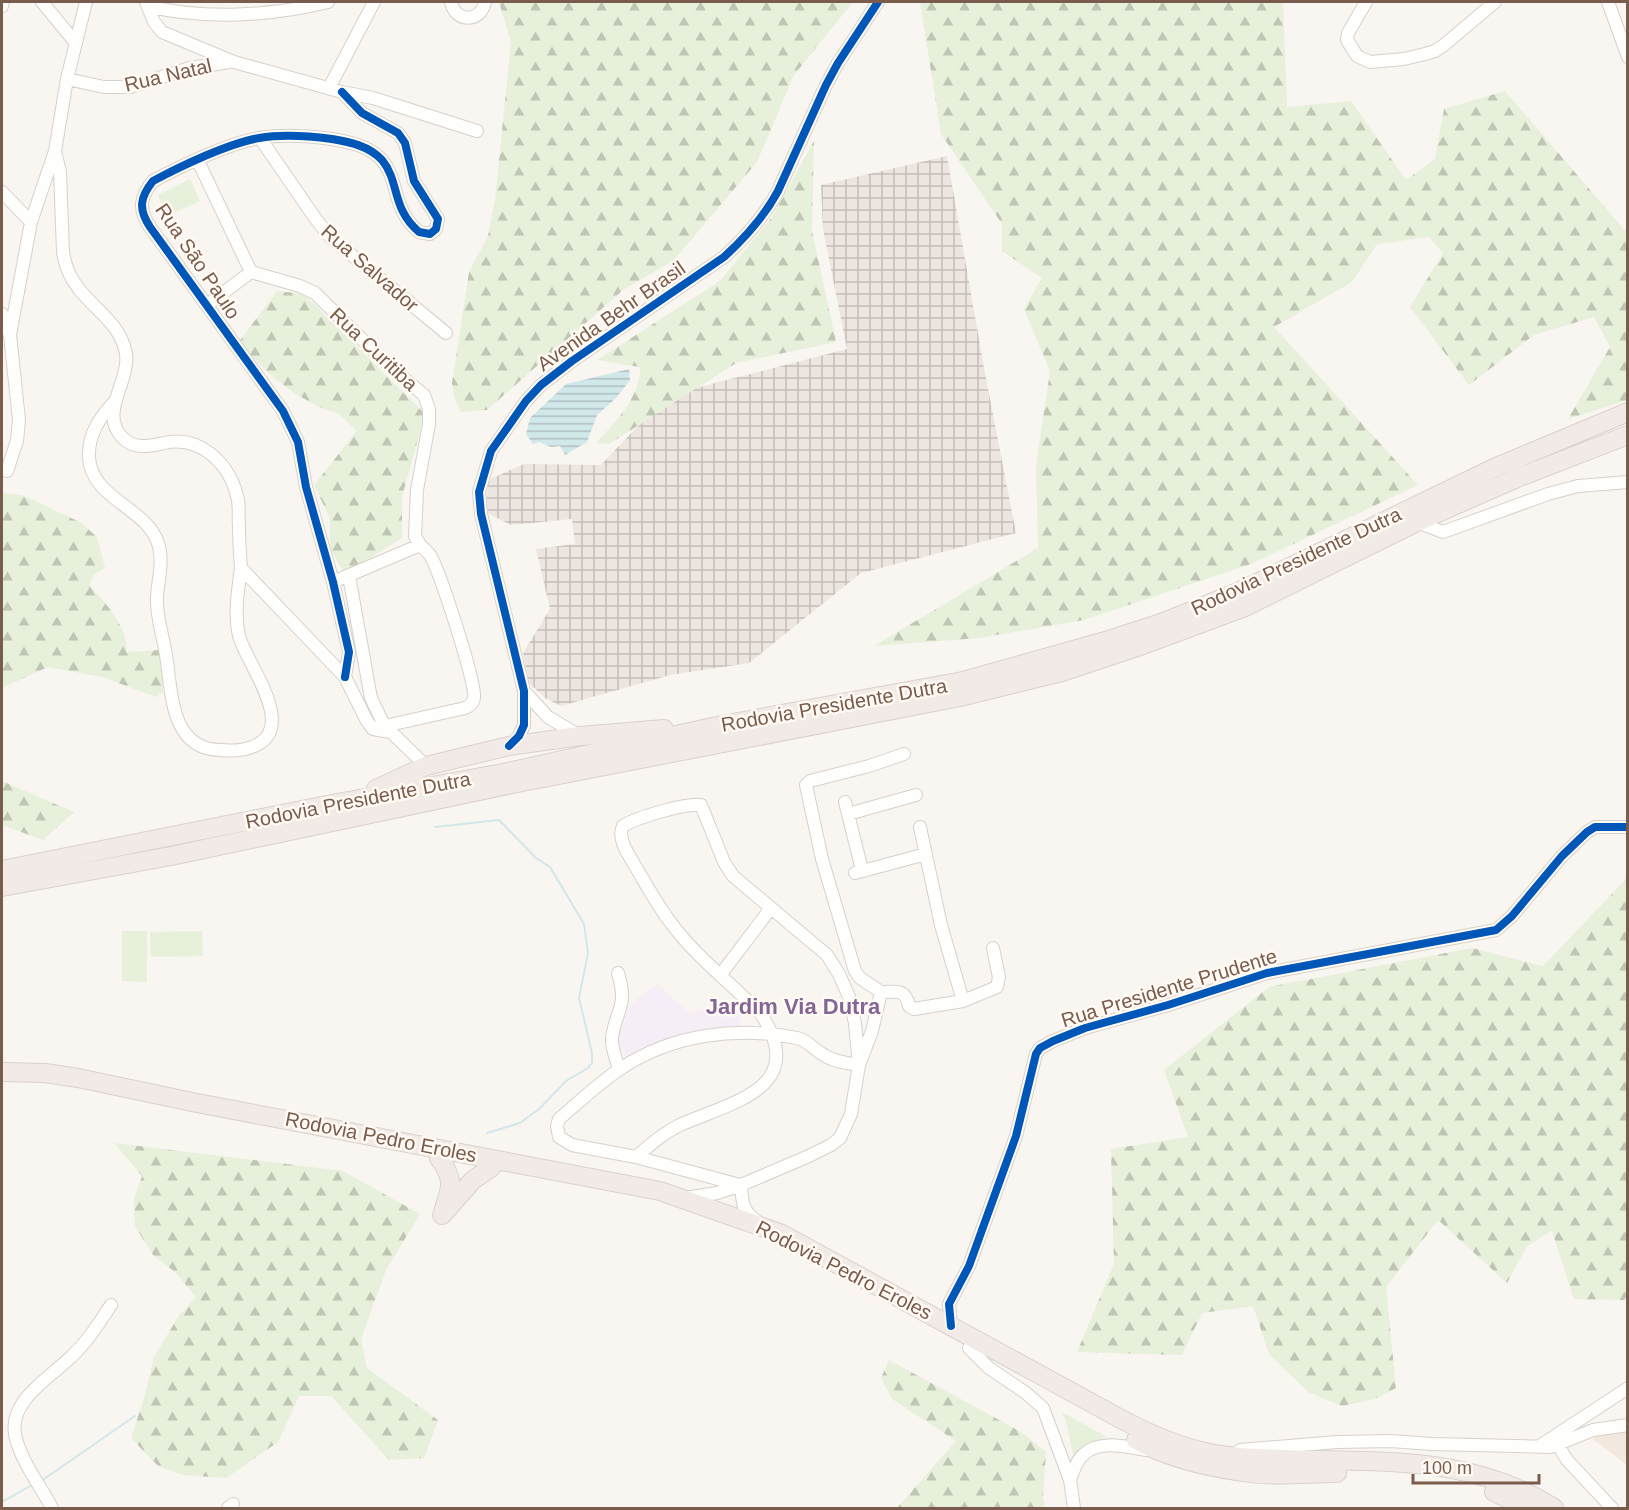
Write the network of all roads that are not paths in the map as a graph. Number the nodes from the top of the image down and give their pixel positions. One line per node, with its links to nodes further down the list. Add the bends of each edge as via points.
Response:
1 (3, 2): 13 (street)
2 (42, 2): 14 (street)
3 (86, 2): 14 (street)
4 (328, 2): 12 (street, via 265,12 204,15)
5 (374, 2): 18 (street)
6 (452, 2): 7 (street, via 458,15 468,18 479,14)
7 (485, 2)
8 (878, 2): 43 (street, Avenida Behr Brasil, via 830,78 769,208 746,236 724,257 541,385 492,451 479,492 481,514)
9 (1366, 2): 10 (street, via 1347,40 1357,56 1374,62 1435,51)
10 (1495, 2)
11 (1608, 2): 15 (street)
12 (147, 4): 16 (street, Rua São Paulo, via 153,22 162,32)
13 (2, 6)
14 (75, 42): 17 (street)
15 (1628, 57)
16 (234, 62): 17 (street, Rua Natal, via 190,68 130,87 104,87); 18 (street, Rua São Paulo)
17 (67, 79): 22 (street)
18 (329, 88): 19 (street, Rua São Paulo)
19 (342, 92): 20 (street); 21 (street, Rua São Paulo, via 362,112 398,133 405,143 414,181 438,219 430,234 419,232 402,213 388,169 368,148 322,138)
20 (477, 131)
21 (260, 138): 23 (street, Rua São Paulo, via 240,142); 29 (street, Rua Salvador, via 330,237)
22 (55, 151): 25 (street); 31 (street, via 60,172 65,264 80,290 115,326 126,354)
23 (198, 161): 26 (street); 27 (street, Rua São Paulo, via 153,181 141,201 145,219)
24 (2, 192): 25 (street)
25 (31, 222): 30 (street)
26 (251, 273): 27 (street); 37 (street, Rua Curitiba, via 315,293 424,395 429,424 417,490 416,536)
27 (207, 305): 40 (street, Rua São Paulo, via 283,411 298,442 306,487)
28 (2, 314): 30 (street)
29 (446, 333)
30 (10, 335): 34 (street, via 19,420)
31 (115, 401): 38 (street, via 115,425 130,444 139,447 184,442 199,446 228,472 238,498); 38 (street, via 91,435 90,466 99,484 149,527 158,543 158,615 176,718 193,743 212,750 253,747 272,727 270,705 237,626)
32 (1628, 412): 44 (highway, Rodovia Presidente Dutra, via 1494,468 1238,592 1161,622 963,681)
33 (1628, 435): 36 (highway, Rodovia Presidente Dutra)
34 (7, 471)
35 (1628, 482): 36 (street, via 1578,486 1548,494 1443,532)
36 (1417, 522): 56 (highway, Rodovia Presidente Dutra, via 1245,607 1062,672 960,697)
37 (420, 545): 39 (street); 45 (street, via 430,555 440,577 474,699 465,708)
38 (241, 568): 42 (street)
39 (349, 576): 40 (street); 41 (street)
40 (333, 582): 42 (street, Rua São Paulo, via 349,652)
41 (364, 663): 42 (street); 45 (street)
42 (345, 677): 45 (street, via 367,721)
43 (524, 692): 46 (street, via 548,717); 47 (street, Avenida Behr Brasil, via 524,725)
44 (717, 726): 46 (highway); 51 (highway, Rodovia Presidente Dutra)
45 (382, 729): 49 (street)
46 (580, 736): 47 (highway)
47 (510, 746): 49 (highway)
48 (904, 754): 61 (street, via 806,785 822,859 855,971)
49 (426, 765): 51 (highway)
50 (916, 795): 54 (street, via 846,808 859,871)
51 (338, 804): 55 (highway, Rodovia Presidente Dutra)
52 (920, 826): 54 (street)
53 (1628, 827): 74 (street, Rua Presidente Prudente, via 1595,827 1587,832 1496,930 1266,973 1085,1028 1045,1045 1036,1054 1016,1136 969,1266)
54 (926, 854): 62 (street)
55 (2, 870)
56 (2, 887)
57 (771, 908): 60 (street); 60 (street, via 733,876 699,804 632,820 623,826 624,846 650,892 685,940); 64 (street, via 827,955 839,974 855,1023)
58 (993, 948): 62 (street, via 999,977 997,987)
59 (618, 973): 65 (street, via 623,1001 612,1041)
60 (721, 974): 63 (street, via 761,1014)
61 (881, 992): 62 (street, via 904,993 914,1009); 64 (street)
62 (963, 1001)
63 (771, 1034): 64 (street, via 802,1039 832,1060); 65 (street, via 699,1036 657,1050); 68 (street, via 777,1056 762,1087 738,1102 679,1126)
64 (859, 1065): 71 (street, via 851,1114 840,1138)
65 (619, 1069): 68 (street, via 560,1119 557,1132 572,1145)
66 (2, 1072): 72 (highway, Rodovia Pedro Eroles, via 78,1078)
67 (2, 1085): 69 (highway, Rodovia Pedro Eroles, via 56,1080)
68 (636, 1157): 71 (street)
69 (440, 1158): 70 (highway, Rodovia Pedro Eroles); 70 (highway, via 451,1179 442,1215 473,1180)
70 (492, 1167): 78 (highway, Rodovia Pedro Eroles, via 659,1199 753,1232)
71 (741, 1185): 72 (street); 73 (street, via 747,1215)
72 (682, 1198): 73 (highway, Rodovia Pedro Eroles)
73 (763, 1226): 76 (highway, Rodovia Pedro Eroles)
74 (949, 1304): 76 (street); 77 (street)
75 (111, 1305): 86 (street, via 91,1336 35,1389 15,1417 15,1437 21,1453)
76 (923, 1311): 77 (highway, Rodovia Pedro Eroles)
77 (951, 1326): 82 (highway, Rodovia Pedro Eroles, via 1149,1434)
78 (969, 1348): 84 (highway, Rodovia Pedro Eroles); 85 (street, via 1043,1408)
79 (1628, 1388): 83 (street)
80 (1628, 1425): 81 (street, via 1593,1430)
81 (1558, 1445): 83 (street); 90 (street)
82 (1183, 1447): 83 (street, via 1235,1451 1390,1441); 89 (highway, Rodovia Pedro Eroles, via 1246,1458 1389,1461 1458,1469 1520,1490)
83 (1537, 1447)
84 (1163, 1453): 85 (street, via 1103,1446 1084,1454); 88 (highway, Rodovia Pedro Eroles, via 1244,1473 1380,1472 1434,1476 1487,1489)
85 (1070, 1480): 87 (street)
86 (52, 1509)
87 (1074, 1509)
88 (1528, 1509)
89 (1554, 1509)
90 (1612, 1509)

